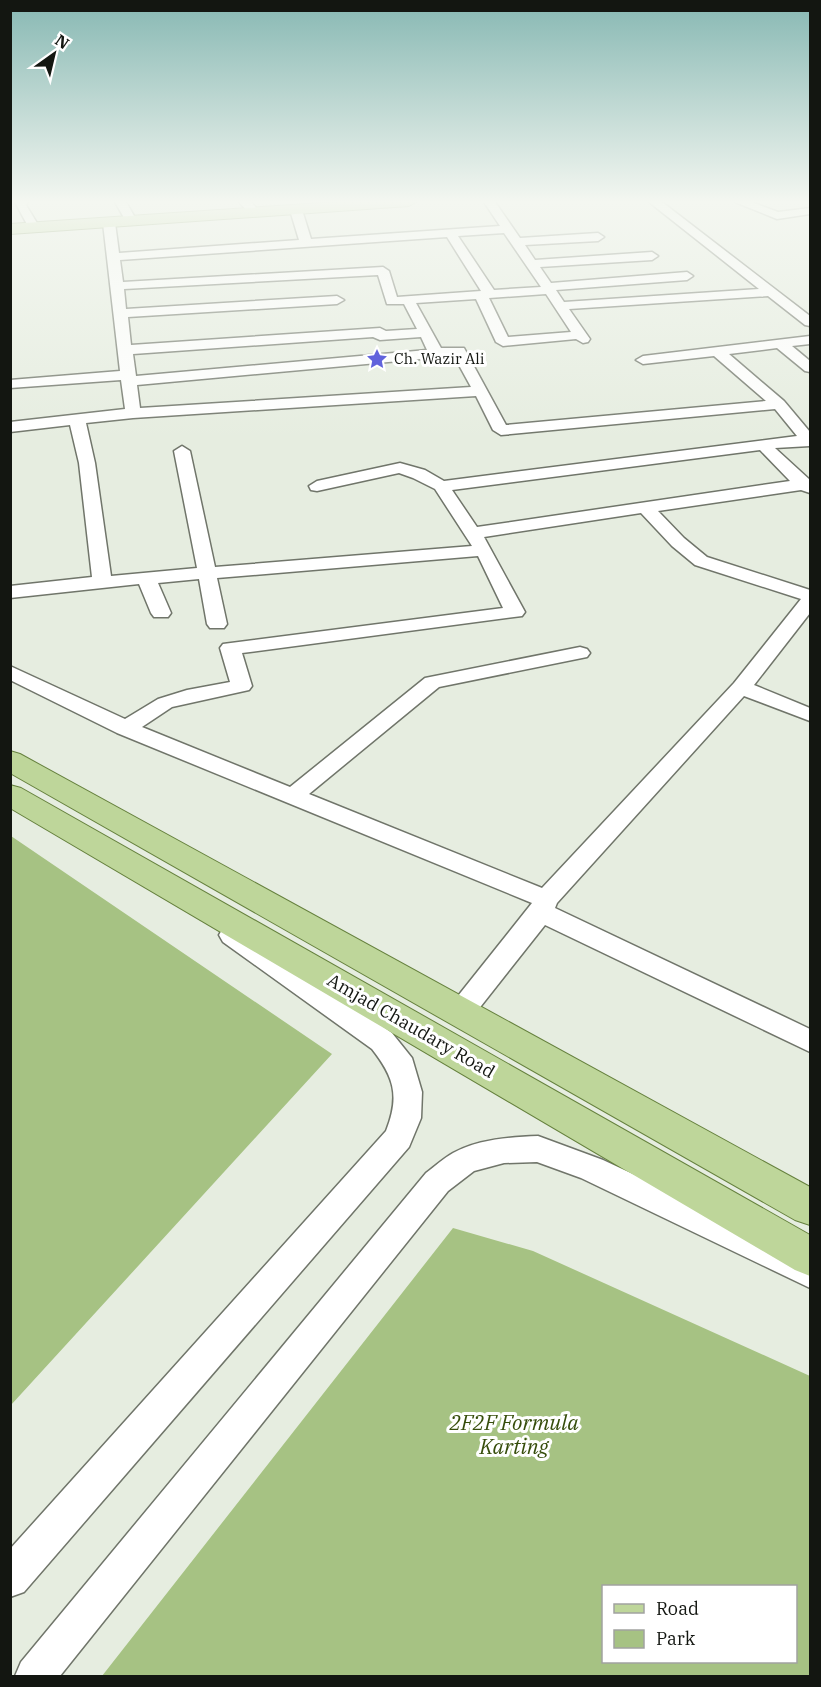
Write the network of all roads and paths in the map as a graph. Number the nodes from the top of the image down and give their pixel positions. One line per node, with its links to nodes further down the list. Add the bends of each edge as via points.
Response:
1 (116, 281): 8 (street)
2 (211, 281): 8 (street)
3 (386, 281): 13 (street, via 392,301)
4 (477, 281): 11 (street)
5 (543, 281): 9 (street)
6 (632, 281): 9 (street)
7 (756, 281): 10 (street)
8 (117, 286): 17 (street)
9 (548, 288): 11 (street); 14 (street)
10 (771, 292): 14 (street); 16 (street)
11 (485, 294): 13 (street); 14 (street, via 503,342 582,337)
12 (337, 300): 17 (street)
13 (408, 300): 19 (street)
14 (560, 306)
15 (810, 306): 16 (street)
16 (792, 308): 18 (street)
17 (121, 313): 22 (street)
18 (810, 322)
19 (425, 333): 22 (street, via 380,336 380,332); 24 (street)
20 (810, 340): 21 (street)
21 (781, 344): 23 (street); 26 (street)
22 (125, 350): 27 (street)
23 (717, 351): 25 (street); 30 (street)
24 (436, 353): 27 (street); 29 (street, via 459,351)
25 (643, 360)
26 (810, 368)
27 (129, 378): 28 (street); 31 (street)
28 (10, 384)
29 (481, 391): 30 (street, via 501,430); 31 (street)
30 (779, 404): 34 (street)
31 (134, 413): 32 (street)
32 (77, 419): 33 (street); 45 (street, via 87,463)
33 (10, 427)
34 (810, 440): 35 (street)
35 (764, 445): 38 (street); 39 (street, via 780,465)
36 (182, 451): 43 (street)
37 (317, 486): 38 (street, via 400,468)
38 (441, 486): 41 (street)
39 (808, 486): 40 (street)
40 (645, 508): 41 (street); 47 (street, via 701,561)
41 (472, 533): 42 (street)
42 (484, 550): 43 (street); 55 (street, via 515,612 230,648 242,686 165,703)
43 (206, 573): 44 (street); 50 (street)
44 (146, 578): 45 (street); 49 (street)
45 (102, 582): 46 (street)
46 (10, 592)
47 (810, 596)
48 (810, 601): 53 (street)
49 (160, 613)
50 (217, 624)
51 (580, 653): 58 (street, via 432,682)
52 (10, 672): 55 (street)
53 (741, 687): 54 (street); 60 (street)
54 (810, 716)
55 (125, 728): 58 (street)
56 (10, 760): 61 (main road, Amjad Chaudary Road)
57 (10, 795): 59 (main road, Amjad Chaudary Road)
58 (293, 796): 60 (street)
59 (131, 864): 64 (main road, Amjad Chaudary Road); 66 (street, via 382,1041 402,1066 408,1092 406,1118 398,1138)
60 (544, 905): 61 (street); 62 (street)
61 (460, 1013): 63 (main road, Amjad Chaudary Road)
62 (810, 1041)
63 (810, 1207)
64 (810, 1257)
65 (810, 1273): 67 (street, via 592,1169 538,1149 504,1150 465,1161 437,1182)
66 (10, 1578)
67 (35, 1677)

